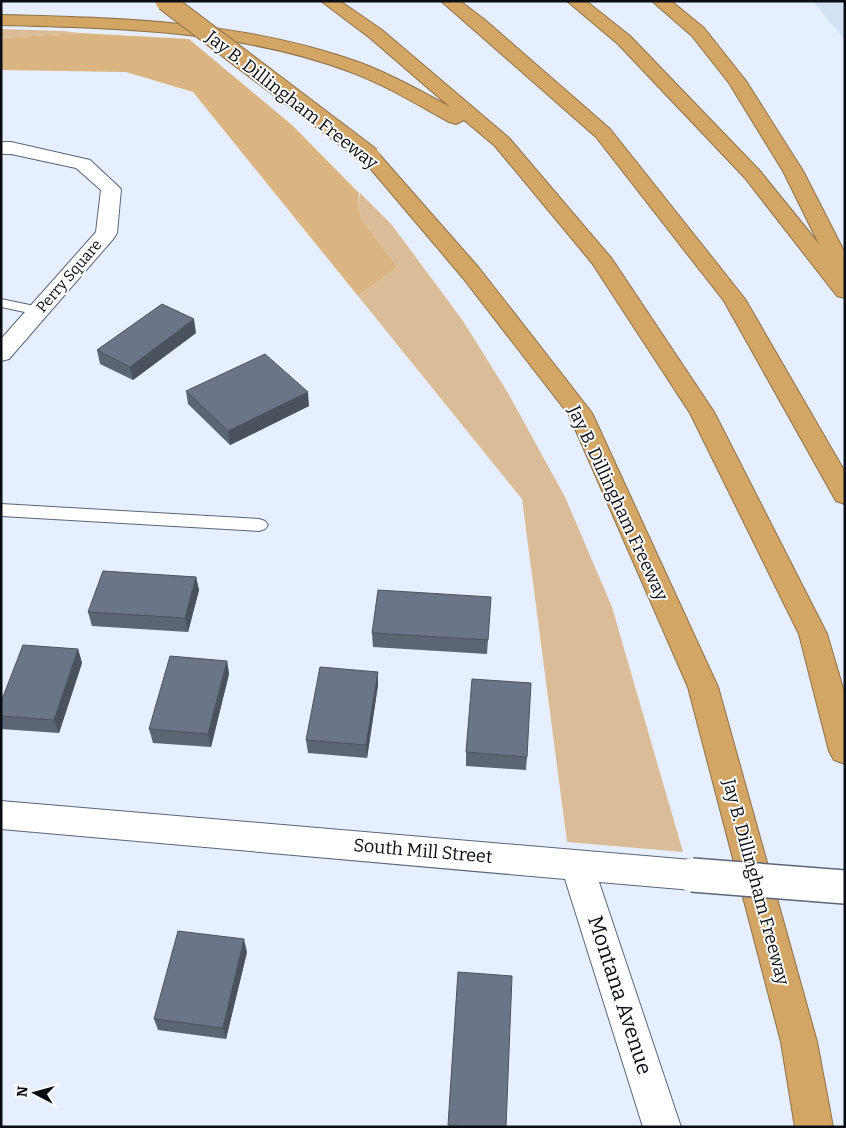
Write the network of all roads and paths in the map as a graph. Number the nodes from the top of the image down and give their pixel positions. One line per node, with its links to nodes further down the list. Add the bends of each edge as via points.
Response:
1 (165, 1): 22 (highway, Jay B. Dillingham Freeway, bridge, via 371,157 471,273 580,413 703,687 799,1042)
2 (329, 1): 7 (highway, via 376,34)
3 (448, 1): 14 (highway, via 480,24 603,133 734,299)
4 (575, 1): 10 (highway, via 624,40 752,174)
5 (660, 1): 9 (highway, via 698,32 738,81 793,171)
6 (1, 20): 7 (highway, via 175,28 242,36 297,49 355,67)
7 (502, 142): 17 (highway, via 601,259 702,412 813,634)
8 (1, 148): 12 (street, Perry Square, via 83,164 111,190 106,233)
9 (845, 275)
10 (845, 292)
11 (1, 304): 12 (lane)
12 (39, 311): 13 (street, Perry Square)
13 (1, 354)
14 (845, 495)
15 (1, 510): 16 (lane)
16 (260, 525)
17 (845, 751)
18 (1, 815): 19 (street, South Mill Street)
19 (577, 864): 20 (street, South Mill Street, bridge); 21 (street, Montana Avenue)
20 (845, 887)
21 (662, 1127)
22 (814, 1127)

